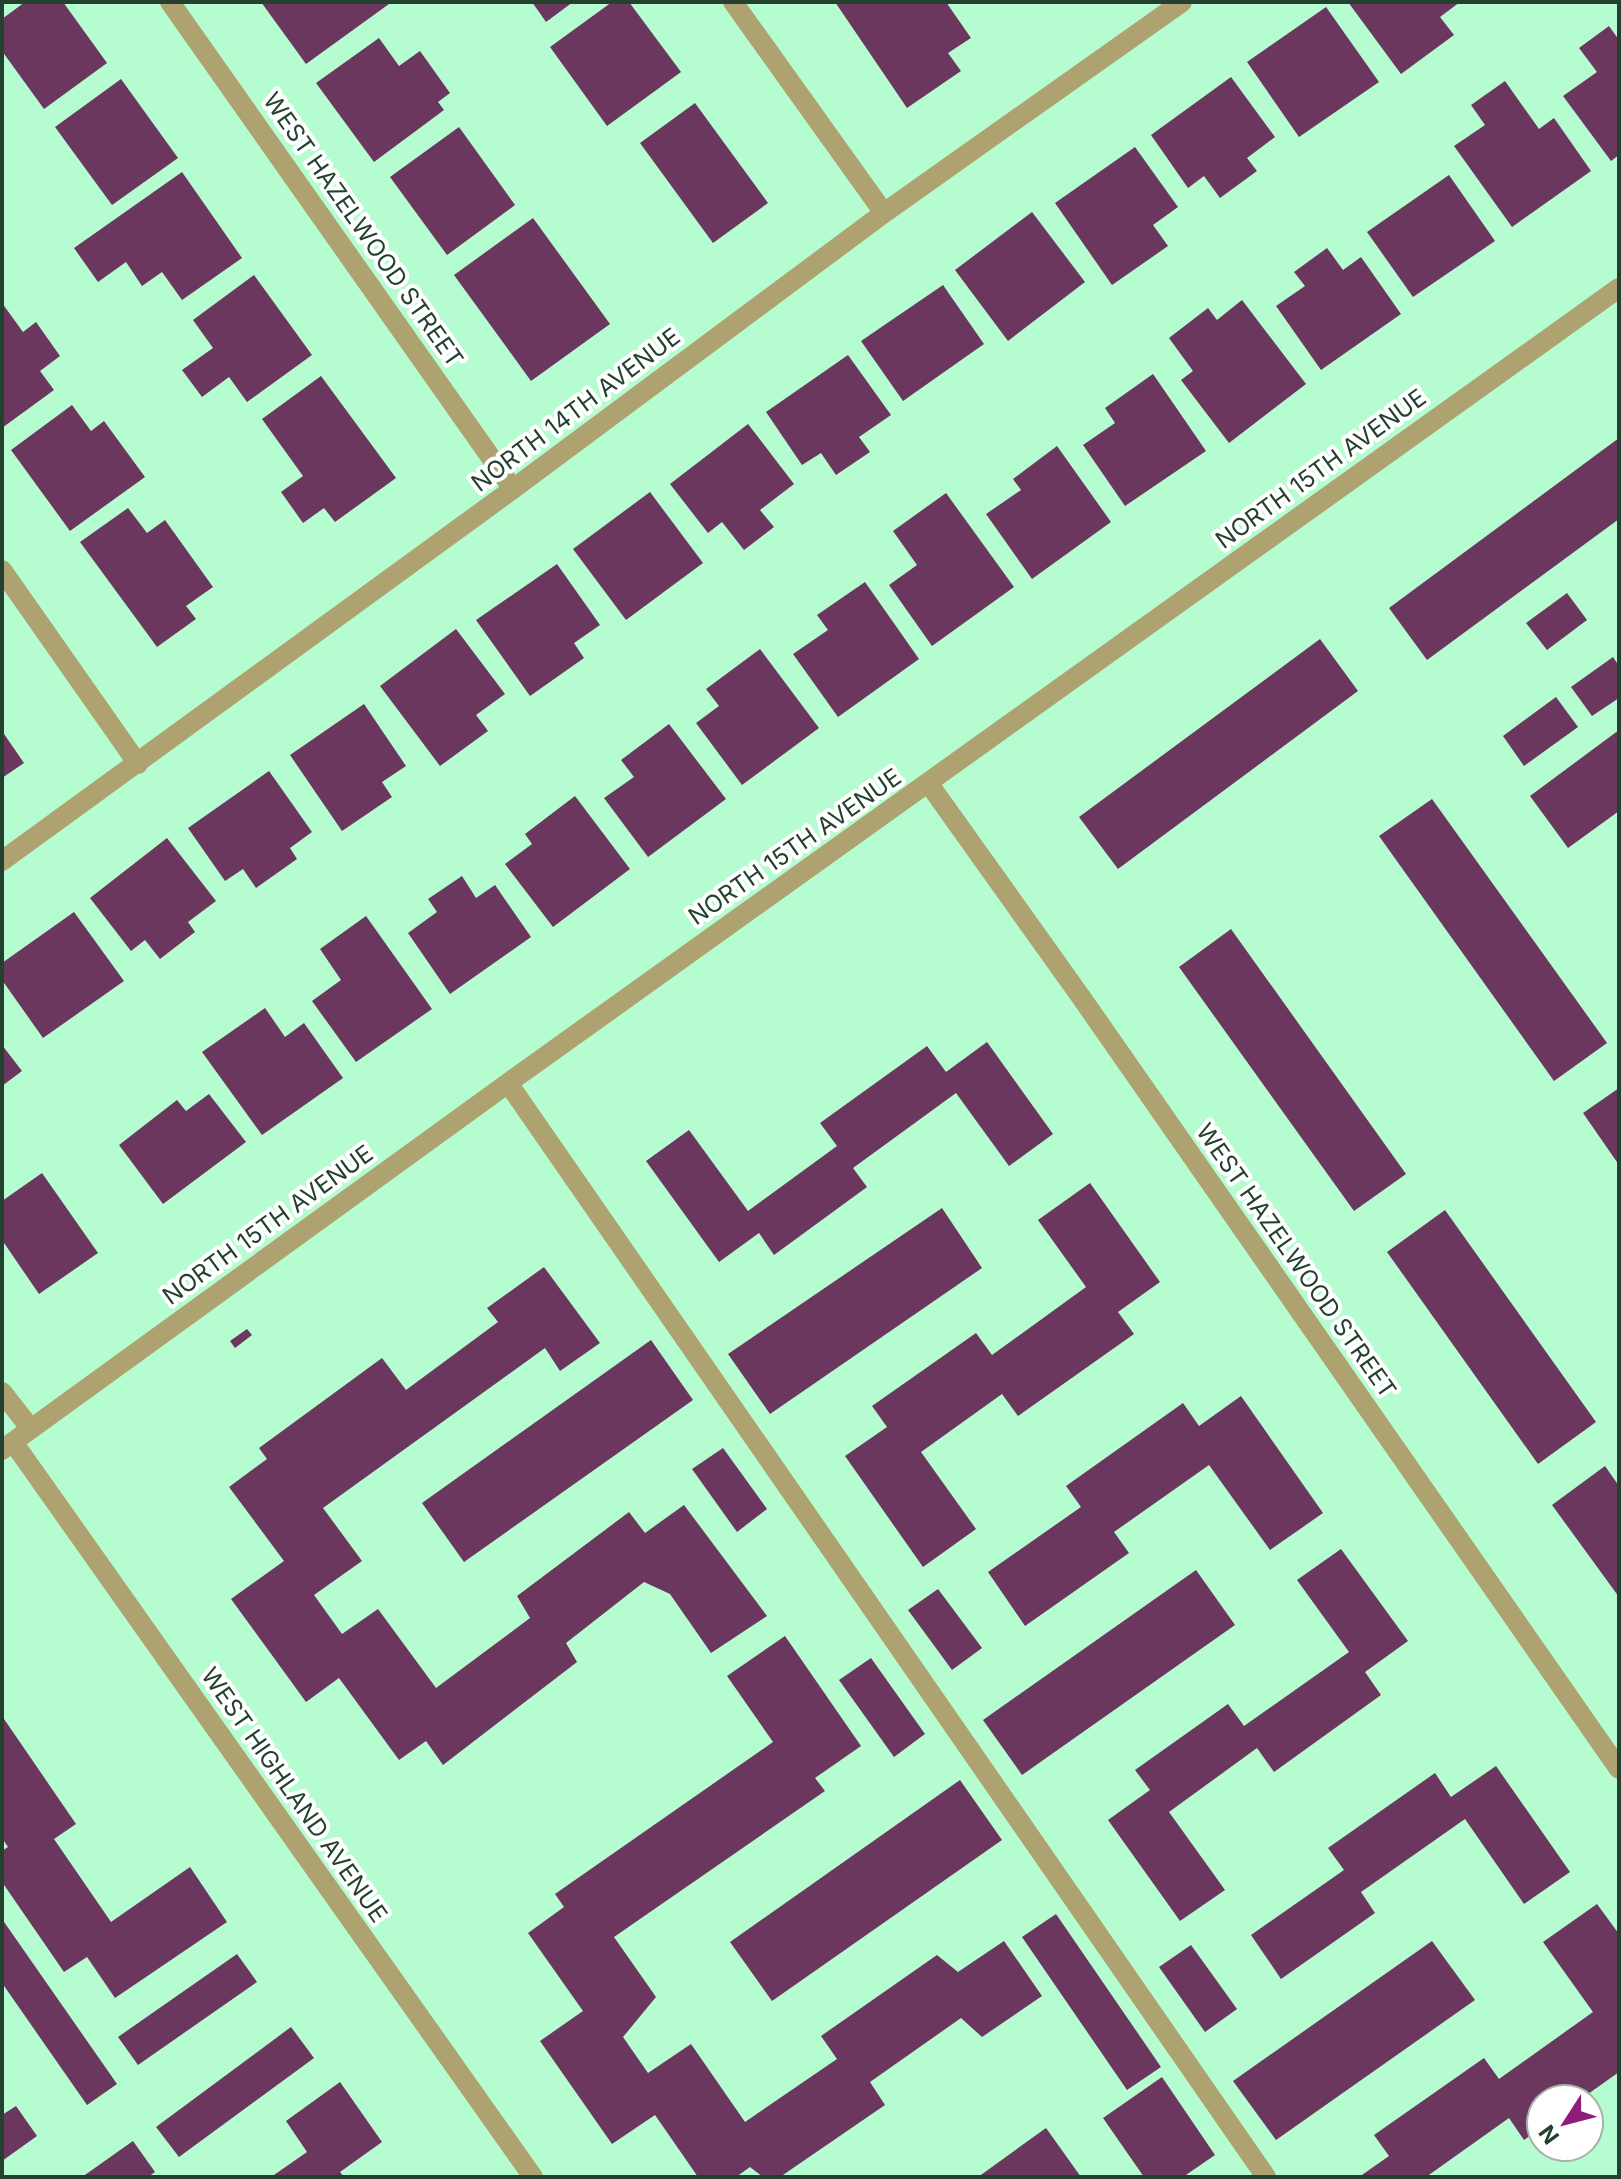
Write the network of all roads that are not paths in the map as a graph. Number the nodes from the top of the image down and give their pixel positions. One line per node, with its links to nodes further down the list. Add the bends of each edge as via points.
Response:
1 (170, 2): 6 (street, WEST HAZELWOOD STREET)
2 (733, 2): 4 (street)
3 (1182, 2): 4 (street, NORTH 14TH AVENUE)
4 (884, 213): 6 (street, NORTH 14TH AVENUE)
5 (1619, 288): 9 (street, NORTH 15TH AVENUE)
6 (513, 489): 8 (street, NORTH 14TH AVENUE)
7 (2, 570): 8 (street)
8 (138, 764): 10 (street, NORTH 14TH AVENUE)
9 (929, 784): 11 (street, NORTH 15TH AVENUE); 15 (street, WEST HAZELWOOD STREET)
10 (2, 861)
11 (508, 1083): 13 (street, NORTH 15TH AVENUE); 17 (street)
12 (2, 1392): 13 (street)
13 (31, 1429): 14 (street, NORTH 15TH AVENUE)
14 (7, 1446): 16 (street, WEST HIGHLAND AVENUE)
15 (1619, 1769)
16 (533, 2177)
17 (1266, 2177)

